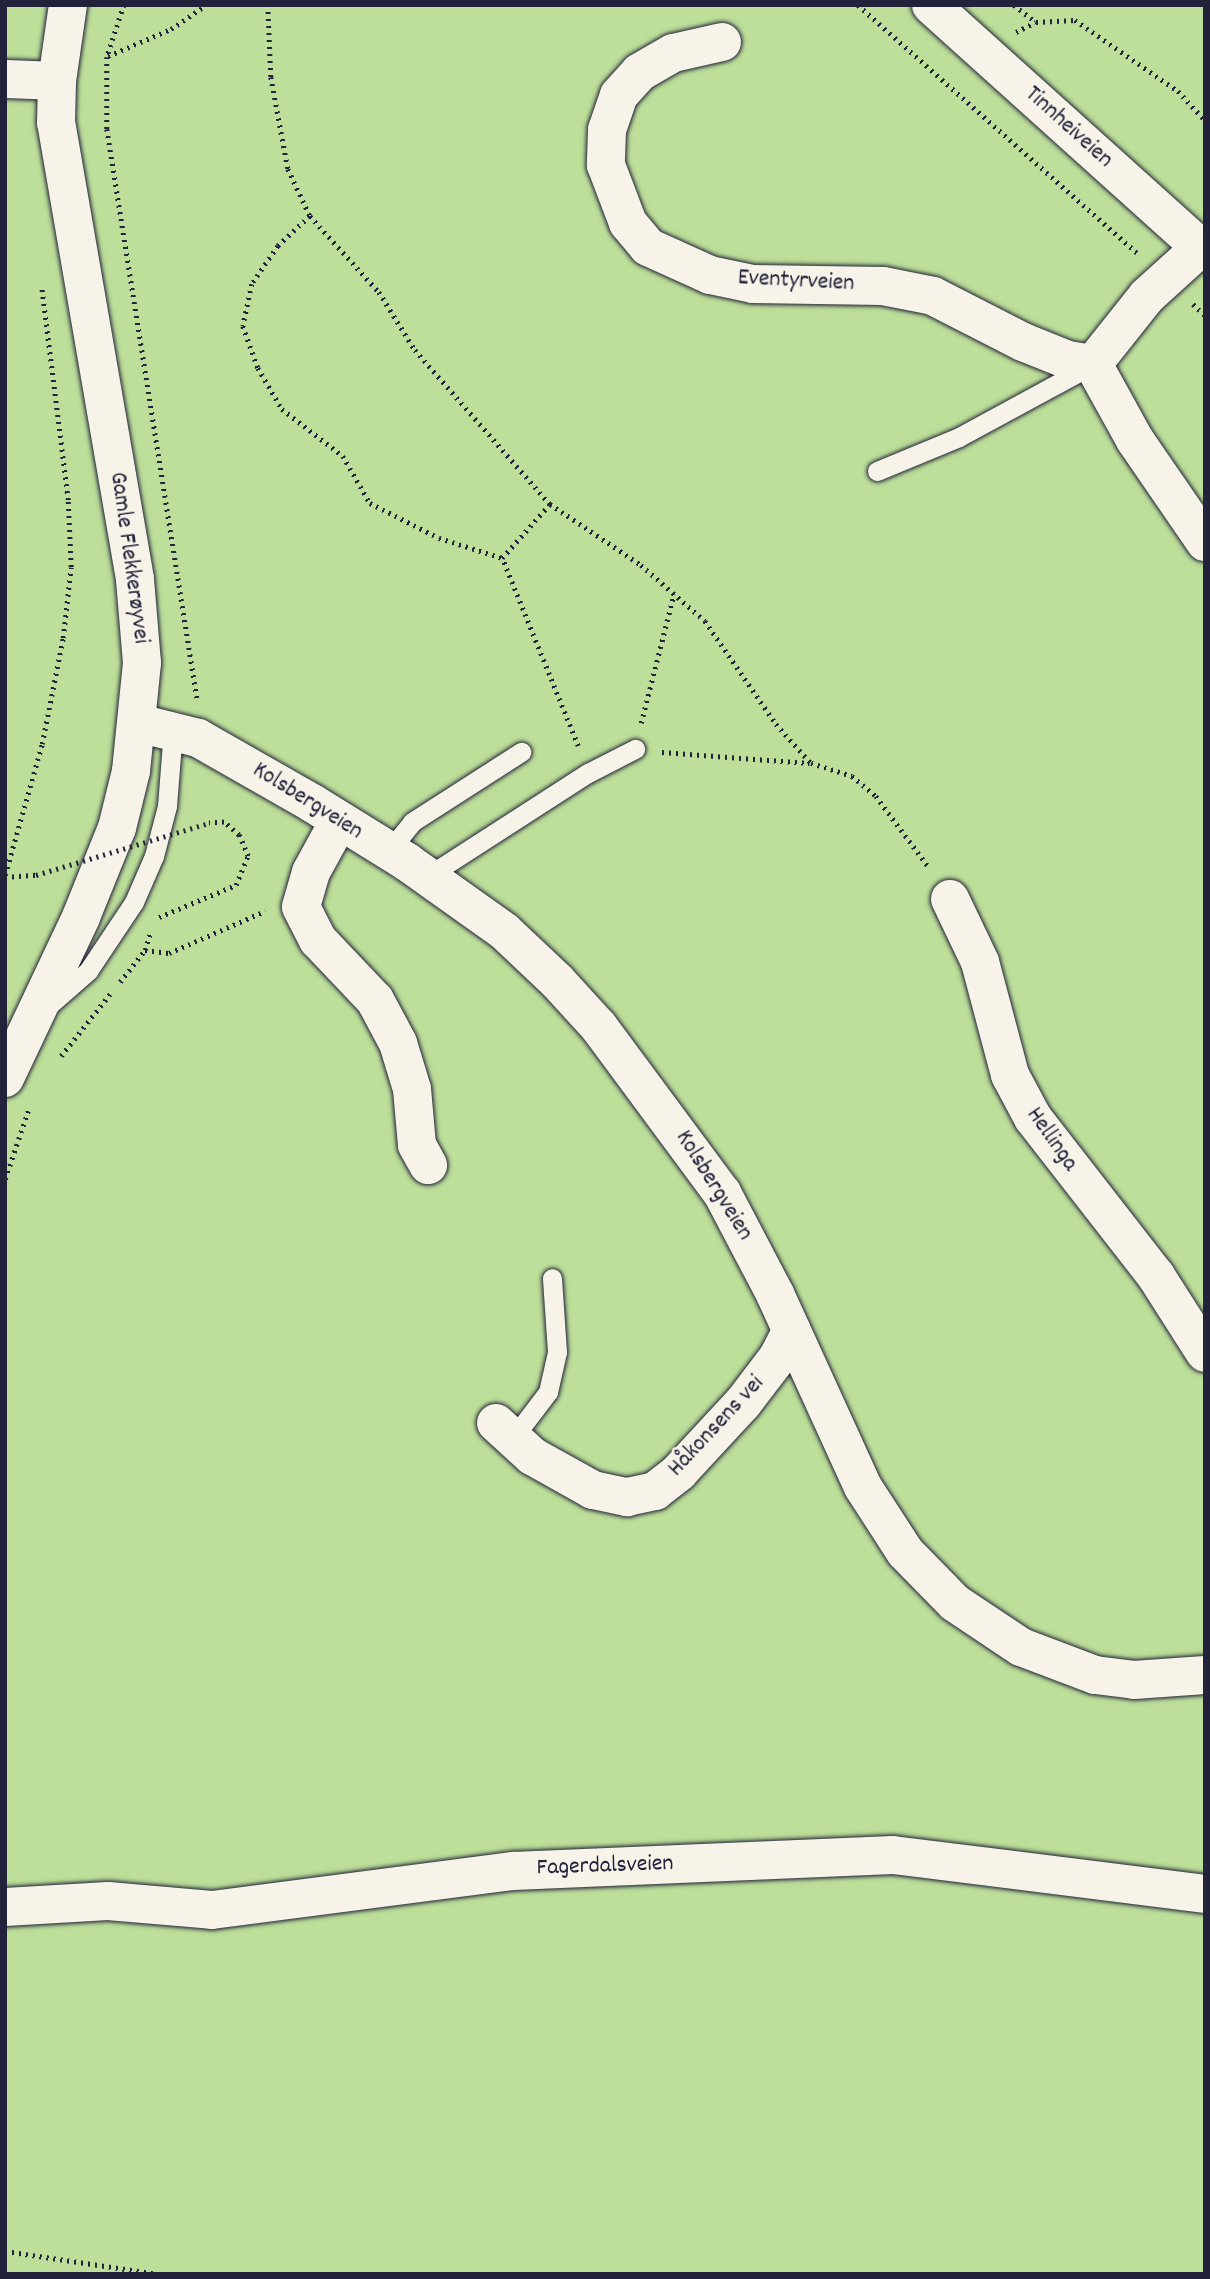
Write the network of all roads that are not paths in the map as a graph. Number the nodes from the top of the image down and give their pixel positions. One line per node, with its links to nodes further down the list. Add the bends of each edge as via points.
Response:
1 (931, 5): 6 (street, Tinnheiveien)
2 (70, 9): 5 (street, Gamle Flekkerøyvei)
3 (722, 42): 7 (street, Eventyrveien, via 673,53 639,73 619,95 607,130 606,165 628,223 648,247 710,275 753,284 883,286 933,296 1023,342)
4 (5, 79): 5 (street)
5 (57, 81): 10 (street, Gamle Flekkerøyvei, via 61,159 135,579 142,663)
6 (1202, 250): 7 (street, via 1166,278)
7 (1093, 365): 8 (lane, via 959,438); 9 (street, via 1135,440)
8 (877, 471)
9 (1205, 542)
10 (170, 720): 13 (street, Kolsbergveien); 17 (street, Gamle Flekkerøyvei, via 117,828 36,1017)
11 (635, 750): 15 (lane, via 588,773)
12 (521, 752): 14 (lane, via 412,822)
13 (339, 821): 14 (street, Kolsbergveien); 18 (street, via 311,872 301,906 318,940 375,1000 398,1042 412,1089 417,1146)
14 (388, 852): 15 (street, Kolsbergveien)
15 (428, 876): 20 (street, Kolsbergveien, via 504,931 599,1027 722,1193)
16 (950, 899): 21 (street, Hellinga, via 981,962 1010,1075 1033,1118 1156,1276)
17 (19, 1088)
18 (428, 1165)
19 (552, 1278): 22 (lane, Håkonsens vei, via 557,1352 548,1392)
20 (792, 1330): 22 (street, Håkonsens vei, via 763,1381 679,1472 655,1491 627,1497 593,1490 532,1456); 23 (street, Kolsbergveien, via 836,1433 884,1524 955,1603 1021,1647 1095,1675 1134,1680)
21 (1205, 1353)
22 (504, 1431)
23 (1205, 1675)
24 (1205, 1894): 25 (street, Fagerdalsveien, via 893,1855 513,1871 212,1910 108,1901)
25 (5, 1907)

